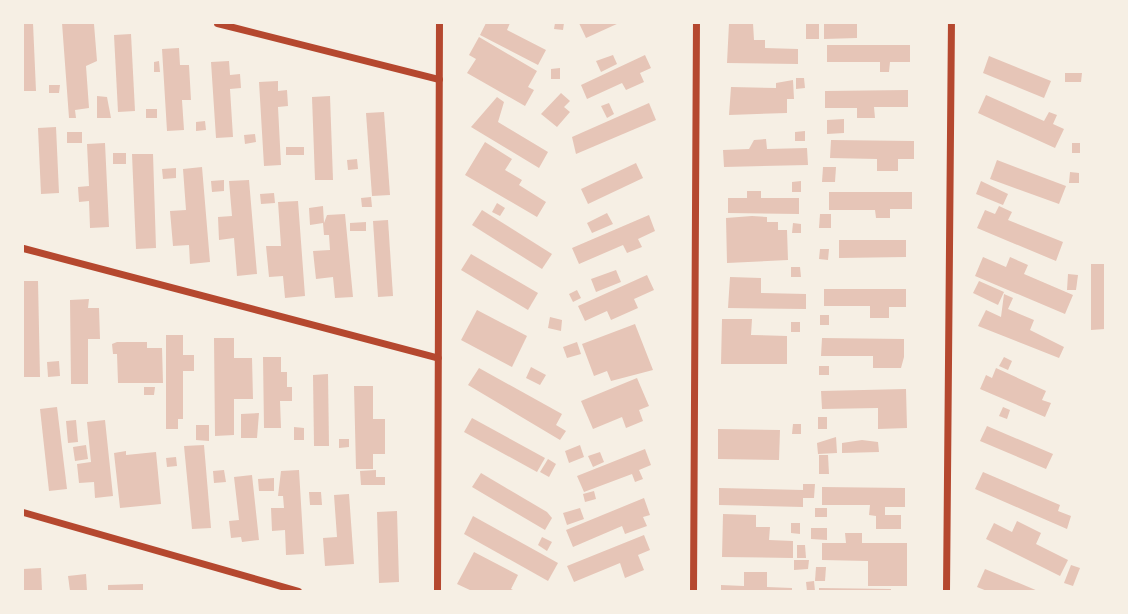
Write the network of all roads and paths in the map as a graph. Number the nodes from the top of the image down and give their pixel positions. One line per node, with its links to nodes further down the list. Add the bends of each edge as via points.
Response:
1 (217, 23): 5 (street)
2 (439, 23): 5 (street)
3 (696, 23): 11 (street)
4 (951, 23): 12 (street)
5 (439, 79): 7 (street)
6 (23, 248): 7 (street)
7 (438, 358): 10 (street)
8 (23, 512): 9 (street)
9 (298, 591)
10 (437, 591)
11 (693, 591)
12 (946, 591)

